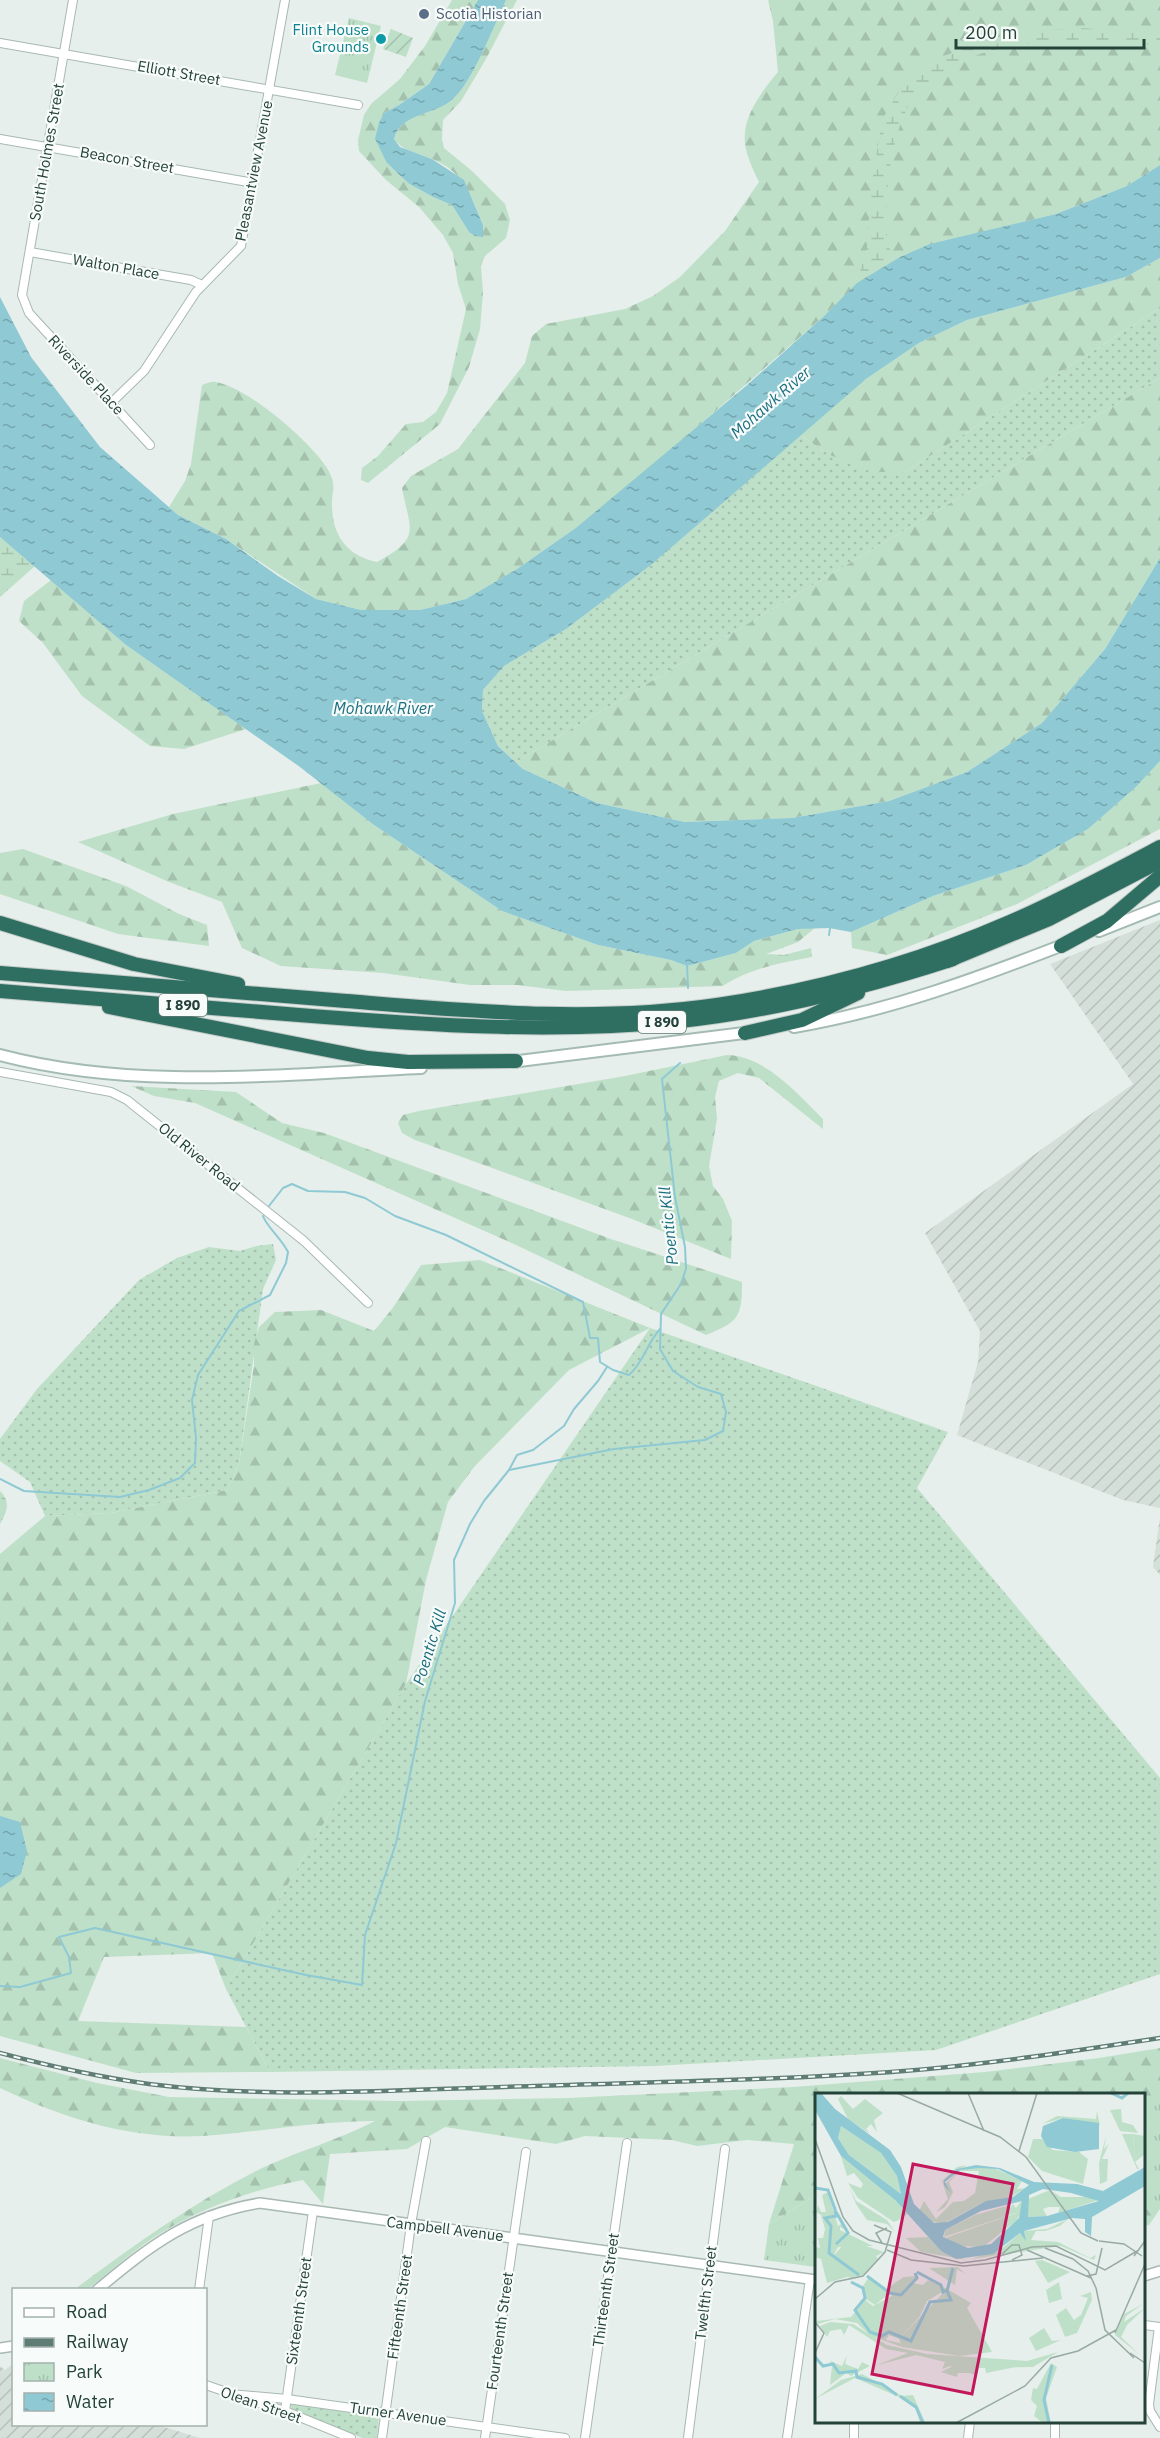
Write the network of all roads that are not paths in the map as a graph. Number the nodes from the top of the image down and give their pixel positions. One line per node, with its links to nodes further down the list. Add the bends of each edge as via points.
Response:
1 (73, 0): 4 (street, South Holmes Street)
2 (285, 0): 5 (street, Pleasantview Avenue)
3 (0, 43): 4 (street, Elliott Street)
4 (63, 54): 5 (street, Elliott Street); 8 (street, South Holmes Street)
5 (270, 89): 6 (street, Elliott Street); 9 (street, Pleasantview Avenue)
6 (358, 105)
7 (0, 139): 8 (street, Beacon Street)
8 (48, 147): 9 (street, Beacon Street); 10 (street, South Holmes Street)
9 (254, 183): 11 (street, Pleasantview Avenue, via 241,246)
10 (30, 252): 11 (street, Walton Place); 12 (street, South Holmes Street)
11 (202, 285): 13 (street, Pleasantview Avenue, via 144,371)
12 (23, 303): 13 (street, Riverside Place)
13 (111, 403): 14 (street, Riverside Place)
14 (150, 445)
15 (1160, 838): 19 (highway)
16 (1160, 847): 19 (highway, I 890)
17 (1160, 861): 23 (highway, I 890, via 1049,919)
18 (1160, 876): 22 (highway, via 1107,921)
19 (1074, 892): 26 (highway, I 890, via 991,930 916,958 816,986 714,1005 553,1016)
20 (1160, 907): 22 (main road)
21 (0, 923): 26 (highway, via 156,970)
22 (1061, 946): 27 (main road, via 903,1002 813,1024)
23 (953, 959): 25 (highway, I 890, via 852,989 751,1011 648,1024 554,1029 437,1026); 27 (highway, via 862,992 802,1020)
24 (0, 973): 26 (highway, I 890)
25 (0, 991): 29 (highway, via 368,1058 408,1062)
26 (350, 1001)
27 (744, 1033): 29 (main road)
28 (0, 1055): 29 (main road, via 66,1069 152,1077 450,1067)
29 (516, 1061)
30 (0, 1072): 31 (street, Old River Road, via 111,1092 127,1100 304,1241)
31 (368, 1303)
32 (426, 2141): 38 (street, Fifteenth Street)
33 (627, 2143): 40 (street, Thirteenth Street)
34 (725, 2149): 41 (street, Twelfth Street)
35 (526, 2152): 39 (street, Fourteenth Street)
36 (313, 2211): 37 (street, Campbell Avenue, via 260,2203); 38 (street, Campbell Avenue); 51 (street, Sixteenth Street)
37 (209, 2216): 45 (street, Campbell Avenue, via 158,2241); 46 (street)
38 (411, 2224): 39 (street, Campbell Avenue); 53 (street, Fifteenth Street)
39 (513, 2238): 40 (street, Campbell Avenue); 55 (street, Fourteenth Street)
40 (612, 2252): 41 (street, Campbell Avenue); 61 (street, Thirteenth Street)
41 (709, 2266): 44 (street, Campbell Avenue); 62 (street, Twelfth Street)
42 (1160, 2271): 43 (street)
43 (1145, 2275)
44 (813, 2280): 63 (street)
45 (98, 2288)
46 (199, 2288)
47 (1145, 2325): 48 (street)
48 (1160, 2327): 56 (street, via 1149,2404)
49 (207, 2385): 50 (street, Olean Street)
50 (231, 2394): 51 (street, Turner Avenue); 52 (street, Olean Street)
51 (287, 2399): 52 (street, Sixteenth Street); 53 (street, Turner Avenue)
52 (285, 2411): 57 (street, Olean Street)
53 (386, 2413): 55 (street, Turner Avenue); 58 (street, Fifteenth Street)
54 (970, 2423): 64 (street)
55 (487, 2427): 59 (street, Fourteenth Street); 60 (street, Turner Avenue)
56 (1160, 2427)
57 (351, 2438)
58 (382, 2438)
59 (485, 2438)
60 (565, 2438)
61 (585, 2438)
62 (688, 2438)
63 (787, 2438)
64 (968, 2438)

